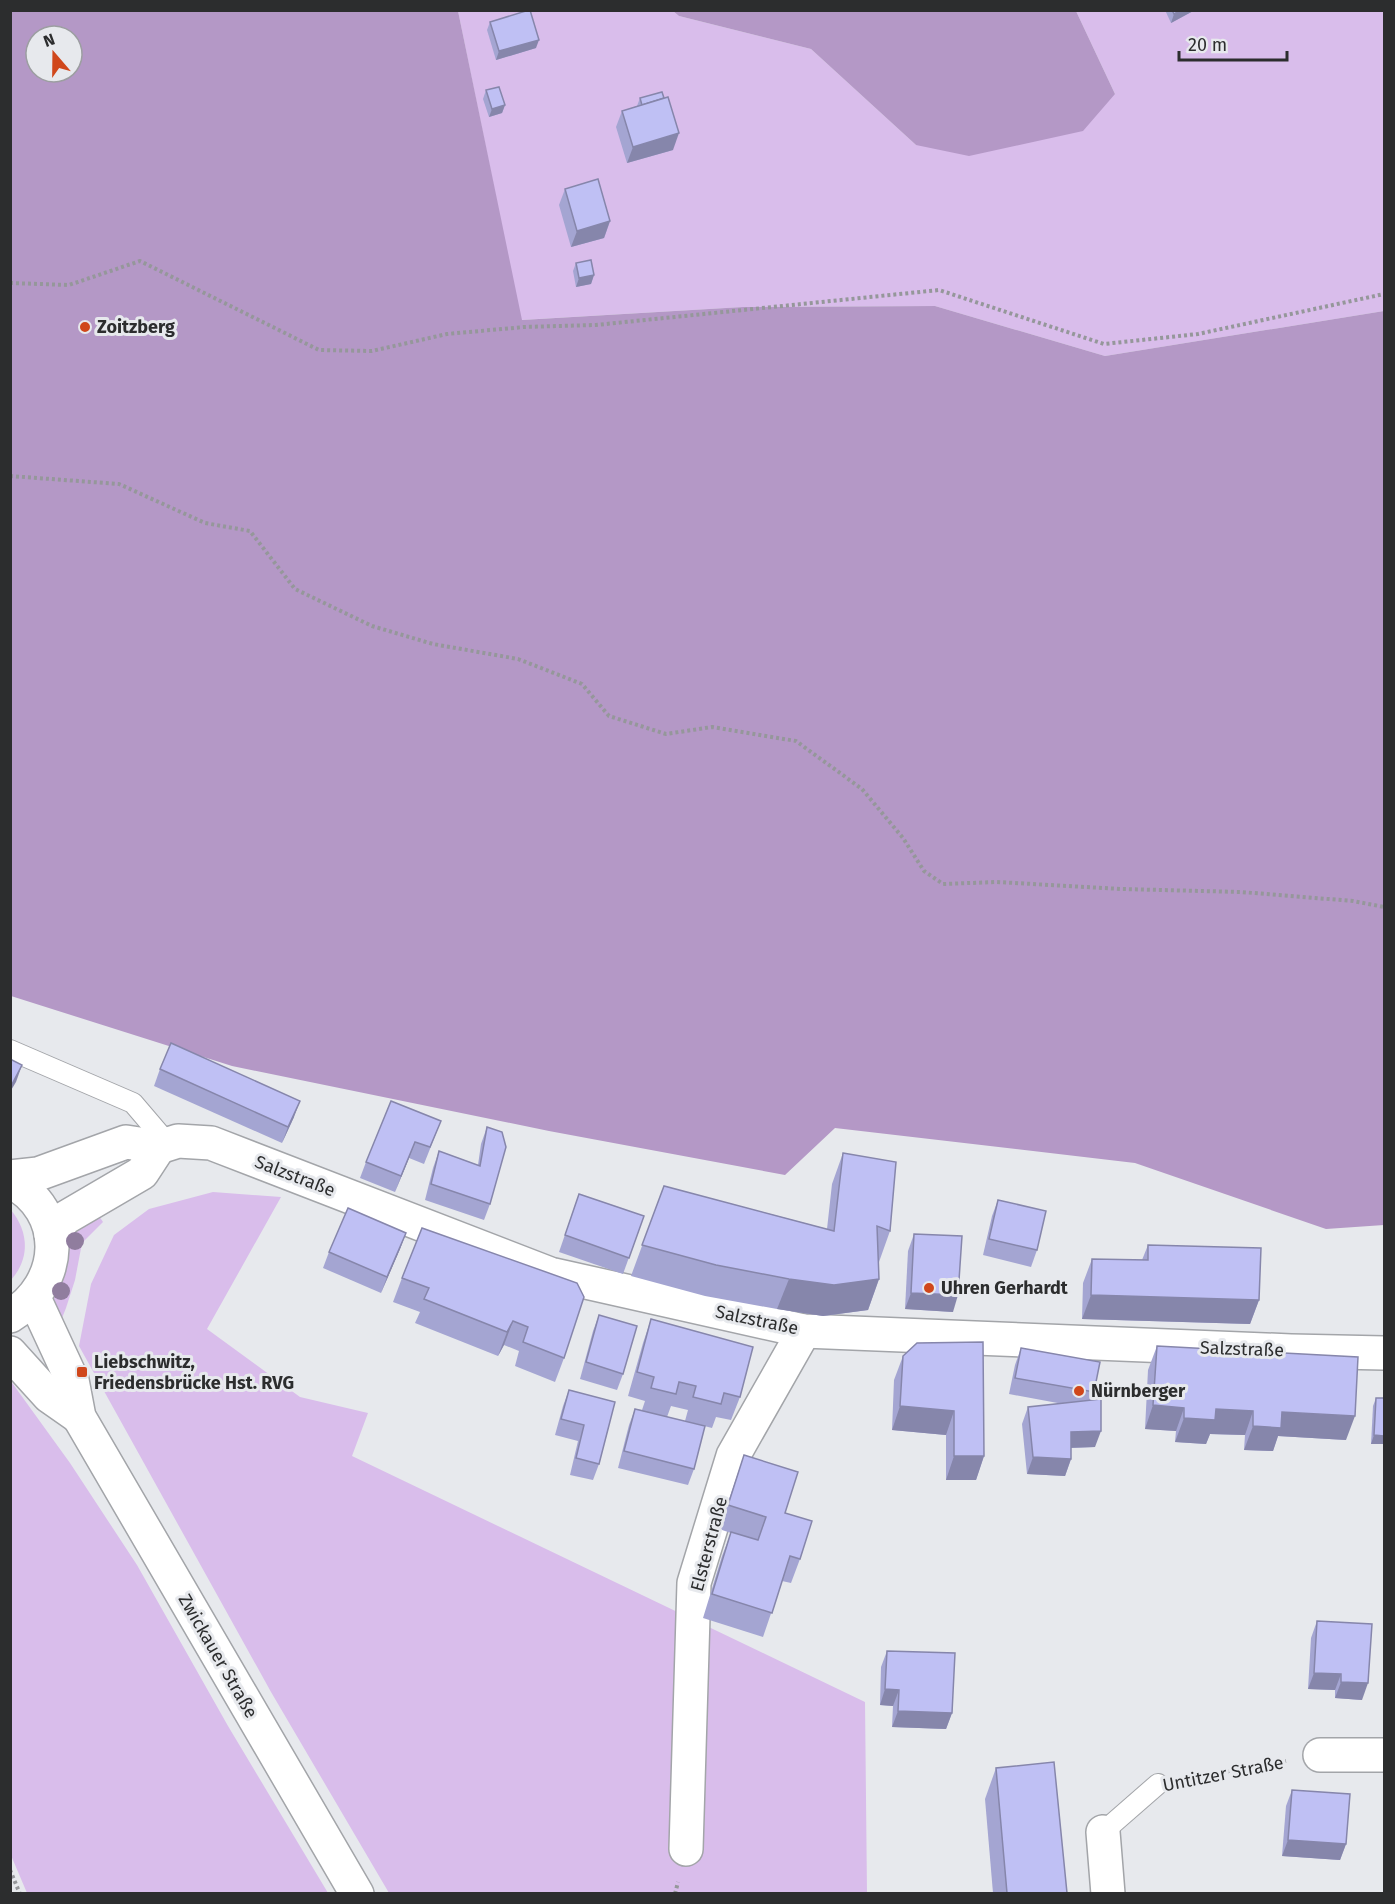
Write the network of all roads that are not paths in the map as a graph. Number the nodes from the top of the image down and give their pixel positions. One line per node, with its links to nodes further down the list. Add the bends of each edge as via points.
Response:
1 (10, 1050): 2 (lane, via 133,1103)
2 (164, 1146): 3 (street, Salzstraße, via 126,1142 38,1174); 4 (street, via 142,1173 65,1218); 6 (street, Salzstraße, via 178,1142 211,1143 549,1274)
3 (10, 1179): 4 (street, Zwickauer Straße, via 35,1201)
4 (51, 1235): 5 (street, Zwickauer Straße, via 48,1273)
5 (22, 1307): 9 (street, Zwickauer Straße, via 72,1380)
6 (804, 1331): 8 (street, Salzstraße); 14 (street, Elsterstraße, via 733,1456 694,1583)
7 (10, 1353): 9 (street, Zwickauer Straße, via 49,1396)
8 (1384, 1353)
9 (79, 1417): 15 (street, Zwickauer Straße)
10 (1320, 1755): 11 (street)
11 (1384, 1755)
12 (1158, 1784): 13 (lane, Untitzer Straße)
13 (1104, 1832): 16 (street, Untitzer Straße)
14 (686, 1850)
15 (357, 1893)
16 (1108, 1893)

